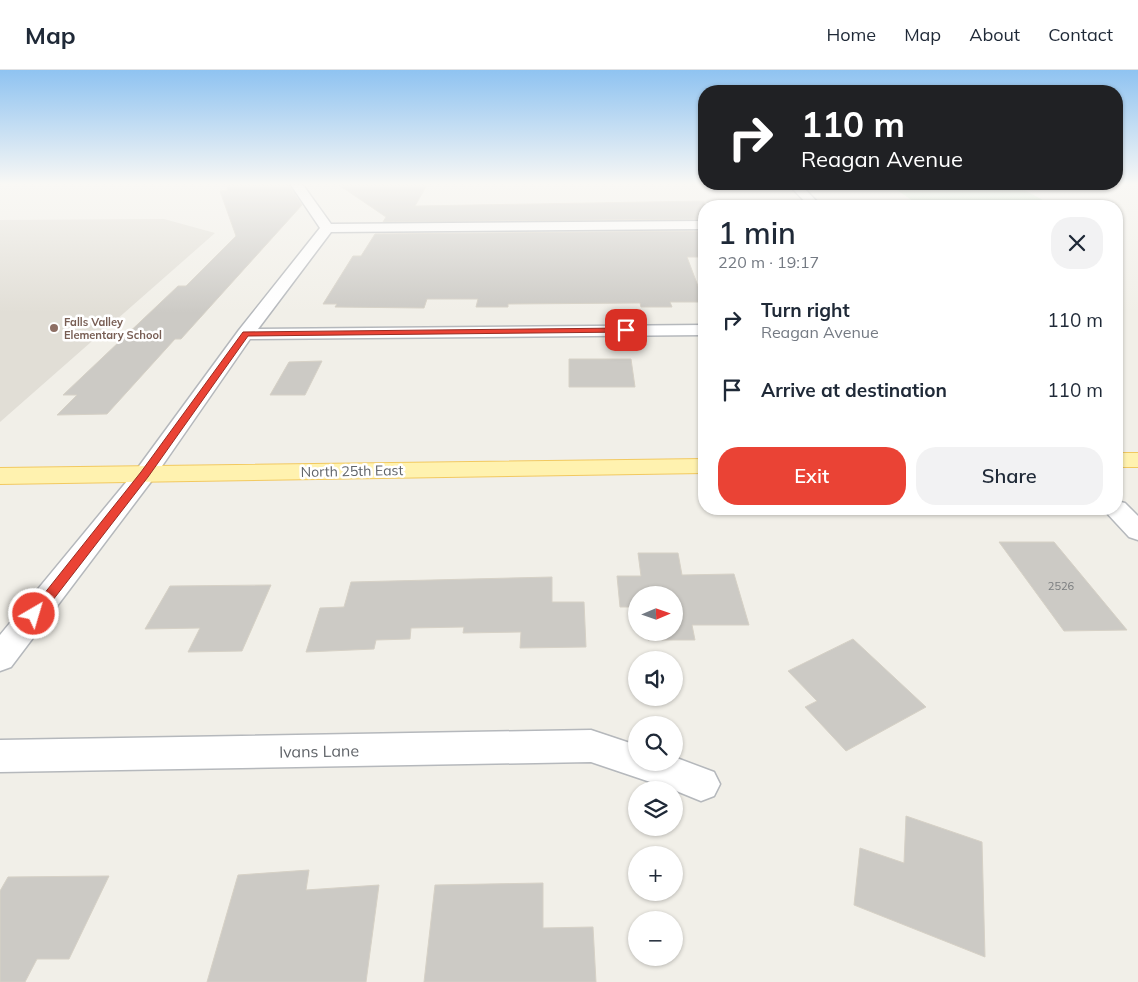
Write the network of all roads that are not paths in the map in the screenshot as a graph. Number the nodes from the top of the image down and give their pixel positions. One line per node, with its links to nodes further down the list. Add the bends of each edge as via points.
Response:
1 (327, 228): 2 (street); 4 (street)
2 (382, 228)
3 (698, 330): 4 (street)
4 (245, 334): 8 (street)
5 (1123, 460): 6 (main road)
6 (1138, 460)
7 (698, 466): 8 (main road, North 25th East)
8 (145, 474): 9 (main road, North 25th East); 12 (street)
9 (0, 476)
10 (1122, 515): 11 (street)
11 (1138, 531)
12 (0, 658)
13 (0, 756): 14 (street, Ivans Lane, via 591,746)
14 (628, 759)
15 (664, 771): 16 (street, Ivans Lane)
16 (701, 784)

